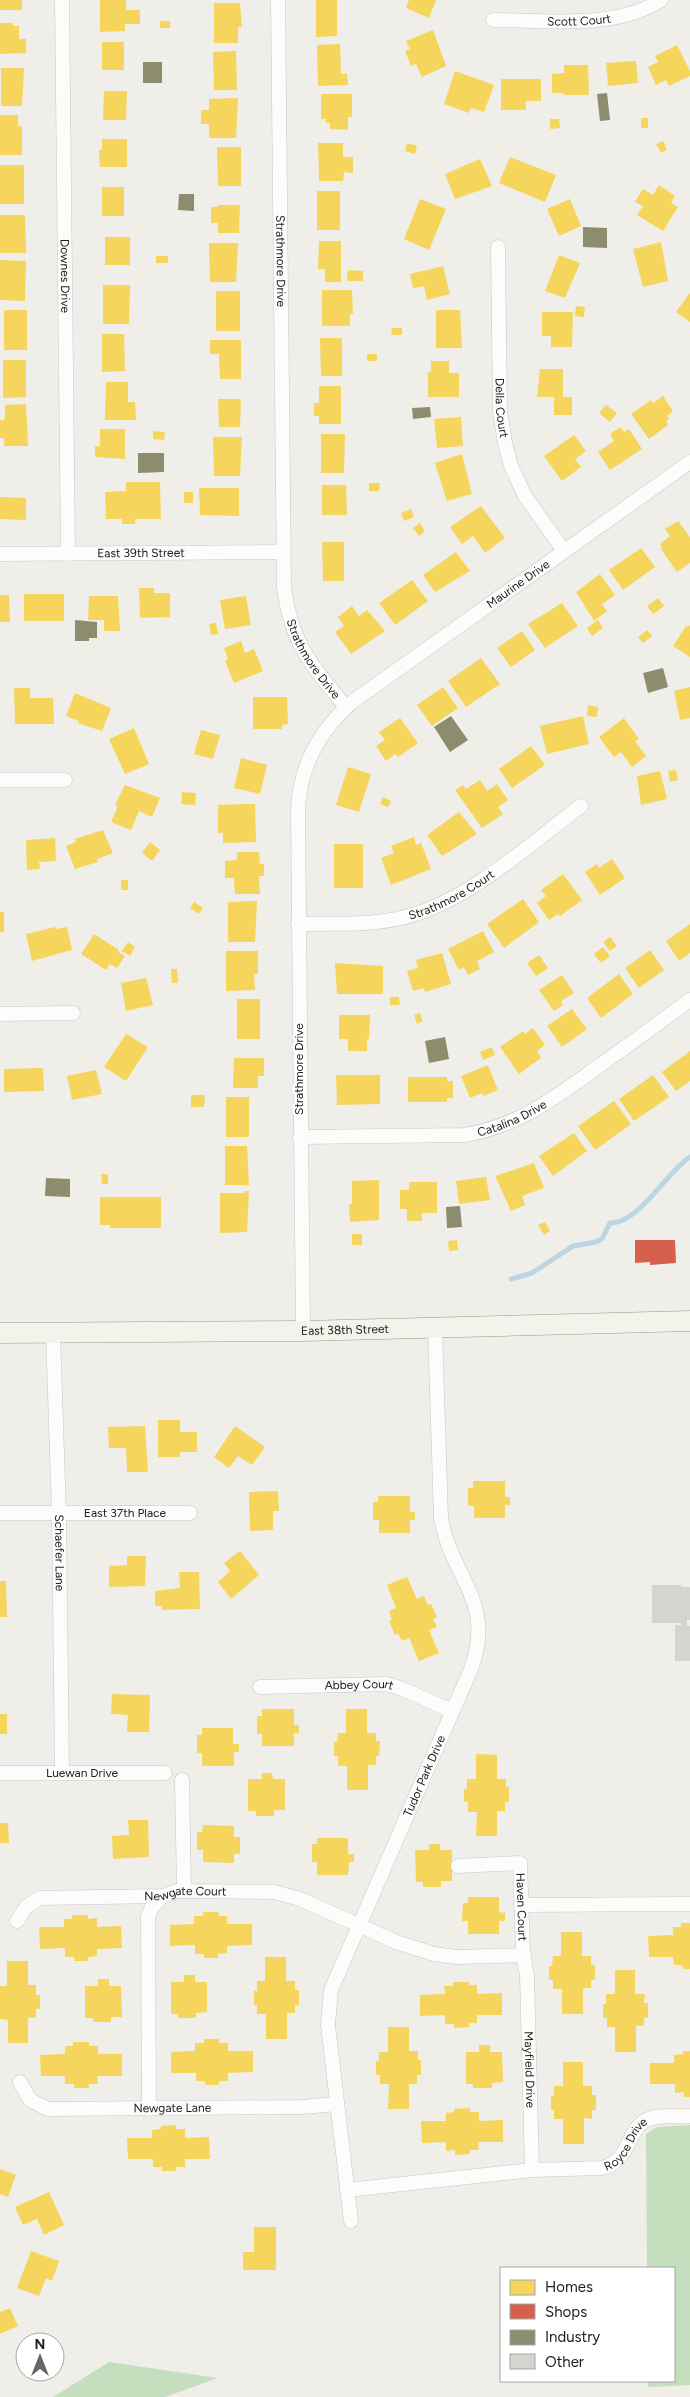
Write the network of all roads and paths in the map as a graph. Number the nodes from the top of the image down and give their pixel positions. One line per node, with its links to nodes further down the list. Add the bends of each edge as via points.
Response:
1 (62, 0): 10 (street, Downes Drive)
2 (278, 0): 8 (street, Strathmore Drive)
3 (661, 0): 4 (street, Scott Court, via 638,12 606,20)
4 (494, 20)
5 (498, 247): 7 (street, Della Court, via 500,411 504,443 525,496)
6 (690, 462): 7 (street, Maurine Drive)
7 (564, 551): 11 (street, Maurine Drive)
8 (284, 552): 10 (street, East 39th Street); 11 (street, Strathmore Drive, via 284,592 297,640 314,668)
9 (0, 554): 10 (street, East 39th Street)
10 (68, 554)
11 (346, 707): 15 (street, Strathmore Drive, via 324,730 312,751 300,789)
12 (0, 780): 13 (street)
13 (65, 780)
14 (581, 806): 15 (street, Strathmore Court, via 470,889 434,908 404,918 372,922)
15 (298, 924): 19 (street, Strathmore Drive)
16 (690, 1000): 19 (street, Catalina Drive, via 544,1105 517,1120 480,1133)
17 (73, 1013): 18 (street)
18 (0, 1014)
19 (300, 1137): 22 (street, Strathmore Drive)
20 (690, 1321): 21 (main road, East 38th Street)
21 (435, 1328): 22 (main road, East 38th Street); 29 (street, Tudor Park Drive, via 441,1518 450,1548 474,1597 479,1629 474,1661)
22 (303, 1331): 24 (main road, East 38th Street)
23 (0, 1333): 24 (main road, East 38th Street)
24 (53, 1333): 26 (street, Schaefer Lane)
25 (0, 1513): 26 (street, East 37th Place)
26 (59, 1513): 27 (street, East 37th Place); 30 (street, Schaefer Lane)
27 (190, 1513)
28 (260, 1687): 29 (street, Abbey Court, via 386,1684)
29 (452, 1711): 40 (street, Tudor Park Drive)
30 (62, 1772): 31 (street, Luewan Drive); 32 (street, Luewan Drive)
31 (0, 1773)
32 (165, 1773)
33 (182, 1780): 35 (street)
34 (458, 1866): 38 (street, Haven Court, via 520,1863)
35 (184, 1891): 36 (street, Newgate Court); 40 (street, Newgate Court, via 274,1892 300,1899)
36 (163, 1896): 39 (street, Newgate Court, via 40,1898 26,1907); 44 (street, via 148,1916)
37 (690, 1904): 38 (street)
38 (522, 1905): 41 (street, Haven Court)
39 (17, 1921)
40 (358, 1925): 41 (street, via 404,1945 442,1956); 43 (street, Tudor Park Drive, via 335,1977 328,2003)
41 (524, 1955): 46 (street, Mayfield Drive)
42 (20, 2082): 44 (street, Newgate Lane, via 30,2100 48,2109)
43 (337, 2104): 44 (street, Newgate Lane); 47 (street, Tudor Park Drive)
44 (149, 2109)
45 (690, 2116): 46 (street, Royce Drive, via 645,2121 635,2131 625,2153 607,2167 596,2170)
46 (532, 2170): 47 (street)
47 (347, 2190): 48 (street, Tudor Park Drive)
48 (351, 2221)

